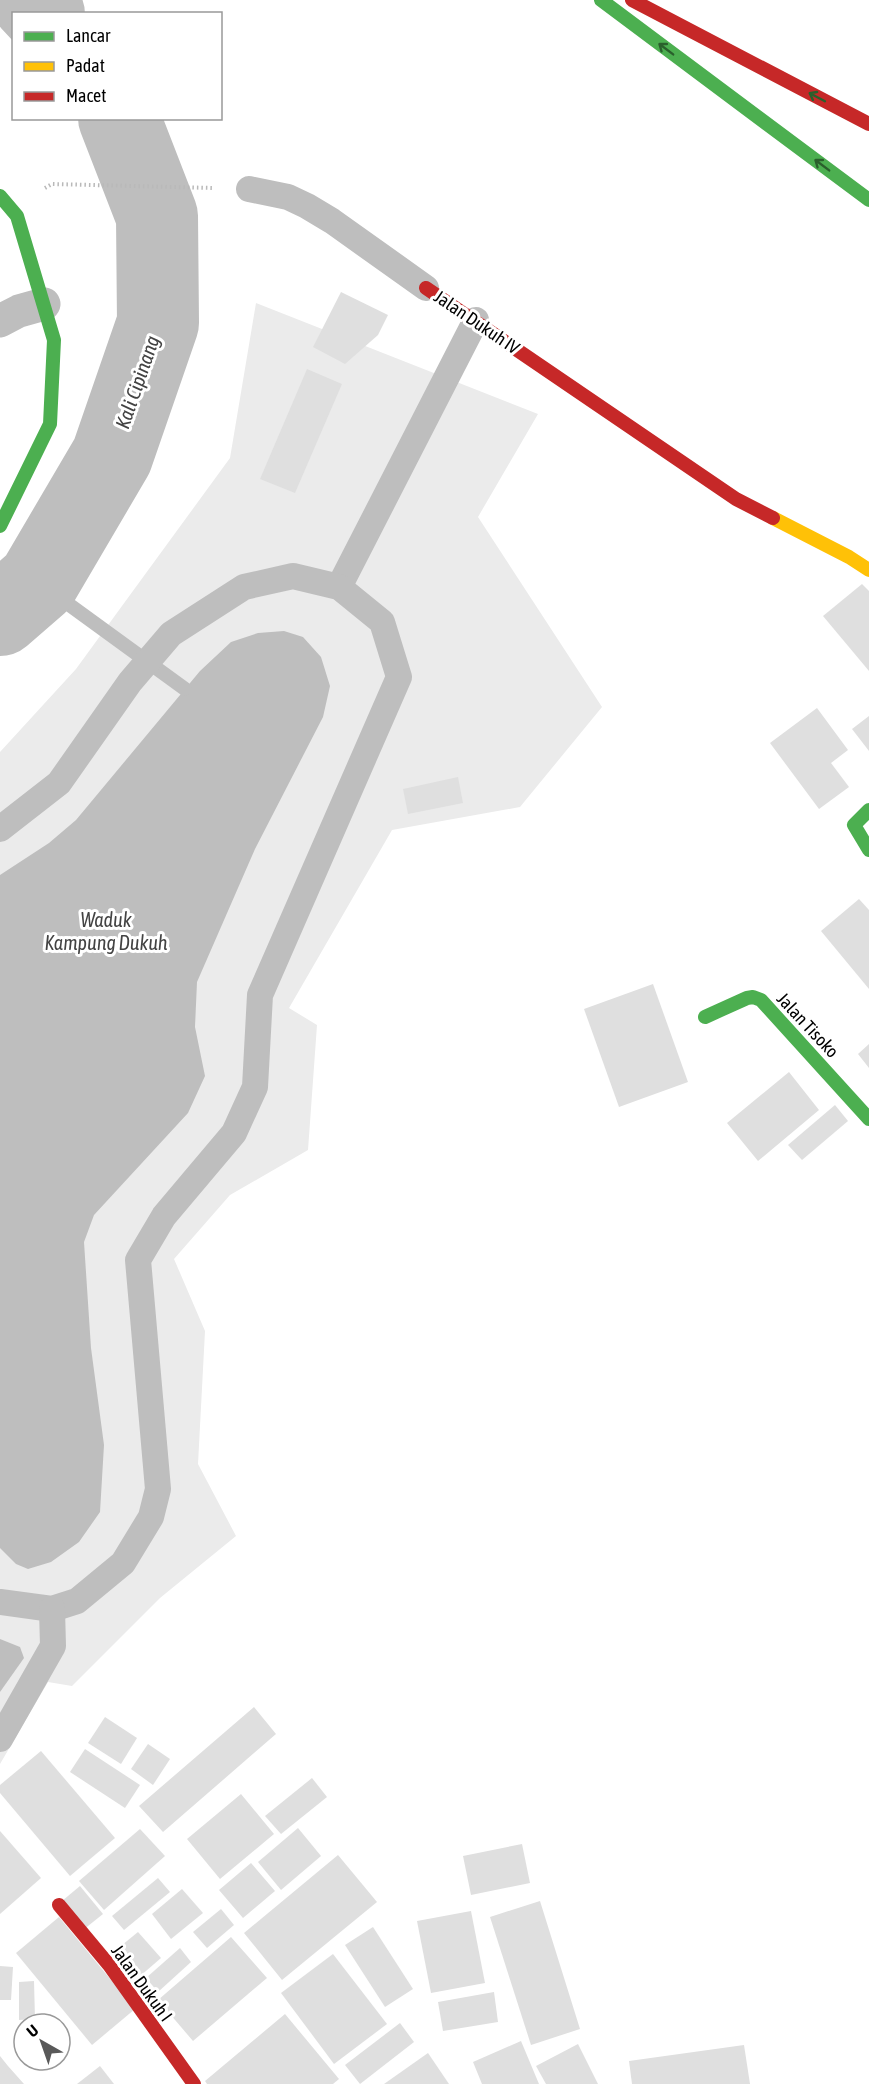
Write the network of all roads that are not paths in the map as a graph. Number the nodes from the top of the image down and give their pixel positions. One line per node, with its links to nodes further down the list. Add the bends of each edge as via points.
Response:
1 (601, 0): 6 (main road, one-way to 1)
2 (632, 0): 3 (main road, one-way to 2)
3 (869, 124)
4 (249, 189): 7 (lane, Jalan Dukuh IV, via 288,197 308,206)
5 (0, 196): 8 (main road, via 17,216)
6 (869, 200)
7 (426, 288): 9 (main road, Jalan Dukuh IV)
8 (44, 304): 10 (street); 11 (main road, via 54,340 50,424)
9 (476, 320): 12 (main road, Jalan Dukuh IV, via 736,499); 13 (lane)
10 (0, 321)
11 (0, 526)
12 (869, 570)
13 (339, 587): 15 (lane, via 293,576 244,587 171,634 130,682 59,783); 20 (lane, via 382,622 399,677 260,995 255,1087 234,1133 164,1215 138,1260 158,1489 151,1517 123,1563 77,1601)
14 (869, 810): 16 (main road, via 854,825)
15 (0, 829)
16 (869, 850)
17 (705, 1017): 18 (main road, Jalan Tisoko, via 747,998 761,1000)
18 (869, 1119)
19 (0, 1602): 20 (lane)
20 (52, 1609): 21 (lane, via 53,1646)
21 (0, 1739)
22 (59, 1905): 23 (main road, Jalan Dukuh I)
23 (194, 2084)

